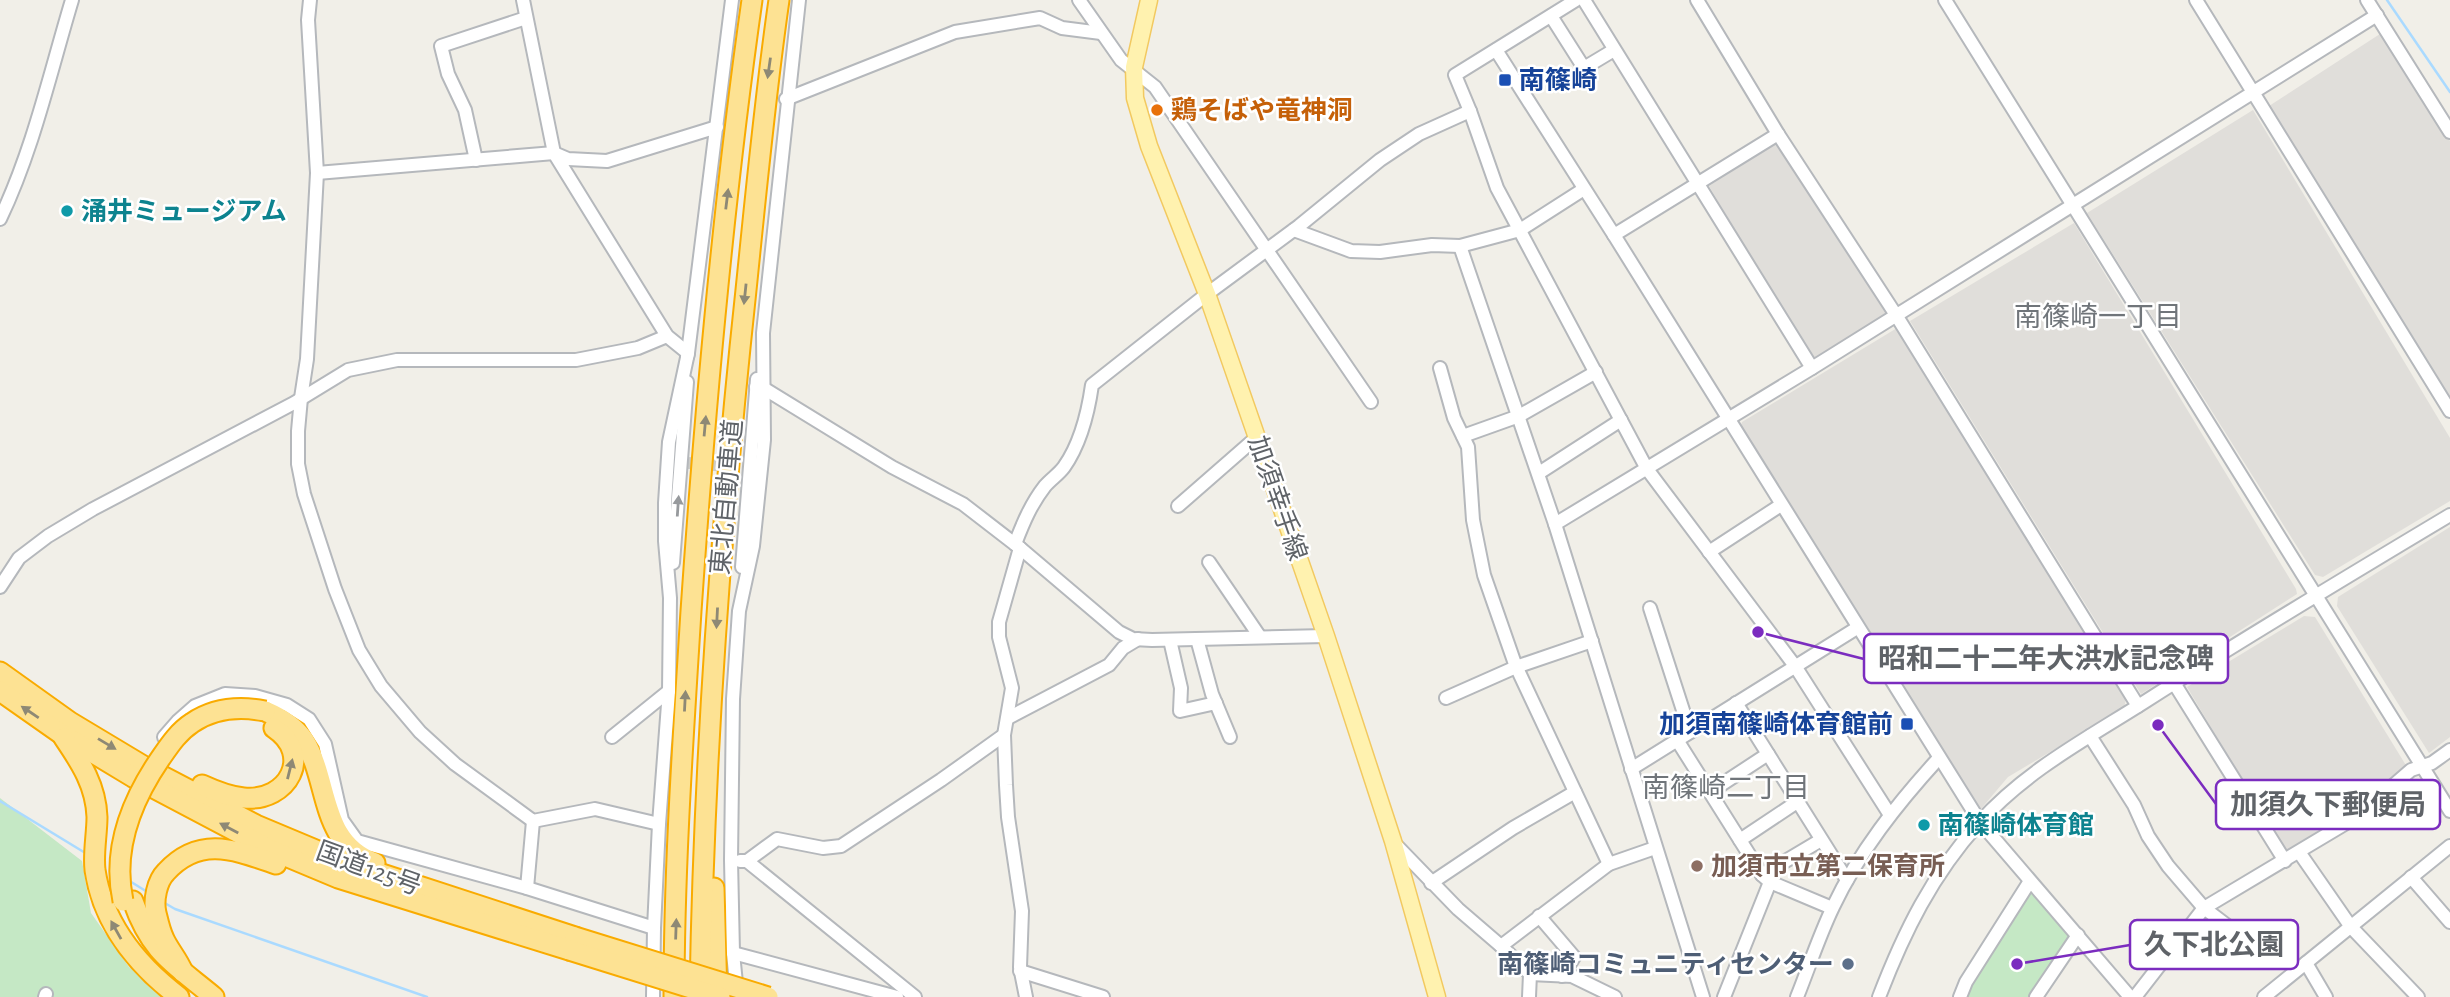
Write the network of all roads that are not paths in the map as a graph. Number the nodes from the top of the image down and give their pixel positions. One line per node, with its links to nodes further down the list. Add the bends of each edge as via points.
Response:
1 (72, 0): 35 (street, via 29,145)
2 (310, 0): 31 (street)
3 (523, 0): 18 (street)
4 (732, 0): 26 (street)
5 (752, 0): 151 (highway, 東北自動車道, one-way to 5, via 685,695 697,524 723,232)
6 (779, 0): 102 (highway, 東北自動車道, one-way to 102, via 731,434)
7 (799, 0): 24 (street)
8 (1079, 0): 19 (street)
9 (1149, 0): 22 (main road, 加須幸手線)
10 (1576, 0): 17 (street)
11 (1584, 0): 21 (street)
12 (1697, 0): 28 (street)
13 (1945, 0): 34 (street)
14 (2196, 0): 23 (street)
15 (2367, 0): 16 (street)
16 (2377, 15): 23 (street); 27 (street)
17 (1551, 16): 20 (street); 21 (street, via 1584,68)
18 (526, 18): 29 (street); 30 (street, via 441,46 465,110)
19 (1101, 33): 22 (street, via 1121,60); 24 (street, via 1062,28 1040,18 955,32)
20 (1496, 50): 25 (street, via 1455,75); 33 (street)
21 (1614, 50): 32 (street)
22 (1134, 67): 40 (street, via 1155,87); 41 (main road, 加須幸手線, via 1135,98 1149,146)
23 (2253, 92): 34 (street); 51 (street)
24 (786, 99): 48 (street)
25 (1471, 111): 36 (street, via 1419,134 1380,160); 37 (street, via 1497,188)
26 (717, 127): 29 (street, via 607,161 568,159); 44 (street)
27 (2450, 132)
28 (1778, 134): 32 (street); 42 (street)
29 (554, 153): 30 (street); 43 (street)
30 (476, 160): 31 (street)
31 (317, 173): 49 (street)
32 (1699, 183): 38 (street); 46 (street)
33 (1584, 189): 37 (street); 38 (street)
34 (2073, 205): 42 (street); 67 (street)
35 (0, 219)
36 (1294, 230): 39 (street, via 1351,251); 40 (street)
37 (1520, 230): 39 (street); 47 (street)
38 (1614, 235): 53 (street)
39 (1460, 246): 52 (street)
40 (1266, 250): 41 (street); 50 (street)
41 (1206, 294): 56 (main road, 加須幸手線); 63 (street, via 1092,385 1087,417 1073,451 1028,513)
42 (1896, 315): 46 (street); 86 (street)
43 (667, 336): 44 (street); 49 (street, via 638,348 576,360 397,360 348,370)
44 (688, 353): 68 (street, one-way to 44, via 684,463); 68 (street, via 669,442 666,541)
45 (1440, 368): 55 (street)
46 (1811, 368): 53 (street)
47 (1596, 372): 52 (street); 54 (street)
48 (760, 388): 63 (street, via 963,504); 70 (street, via 745,468); 70 (street, via 764,440 753,546)
49 (301, 398): 66 (street, via 93,509 19,558); 109 (street, via 298,464 304,494 359,650 381,686 420,732)
50 (1371, 402)
51 (2450, 411)
52 (1519, 416): 55 (street); 58 (street)
53 (1727, 418): 57 (street); 59 (street)
54 (1621, 420): 57 (street); 58 (street)
55 (1463, 436): 79 (street, via 1484,575)
56 (1257, 437): 60 (street); 72 (main road, 加須幸手線)
57 (1647, 469): 62 (street); 64 (street)
58 (1539, 473): 62 (street)
59 (1781, 505): 64 (street); 71 (street)
60 (1178, 506)
61 (2450, 515): 67 (street)
62 (1555, 524): 77 (street)
63 (1018, 546): 74 (street, via 1119,632); 88 (street, via 999,622 1012,688)
64 (1709, 552): 78 (street)
65 (1209, 562): 73 (street)
66 (1, 581)
67 (2317, 594): 80 (street); 99 (street)
68 (670, 598): 82 (street)
69 (1650, 608): 89 (street)
70 (739, 611): 118 (street)
71 (1857, 628): 78 (street); 98 (street)
72 (1326, 636): 73 (street); 114 (main road, 加須幸手線)
73 (1260, 638): 75 (street)
74 (1138, 639): 76 (street); 88 (street, via 1123,648 1109,666)
75 (1197, 639): 76 (street); 84 (street)
76 (1170, 640): 84 (street, via 1181,688 1180,711)
77 (1592, 641): 79 (street); 101 (street)
78 (1795, 666): 85 (street); 108 (street)
79 (1516, 667): 83 (street); 104 (street)
80 (2174, 683): 86 (street); 120 (street)
81 (2, 685): 90 (highway, 国道125号, one-way to 81); 100 (highway, 国道125号, one-way to 100)
82 (669, 691): 93 (street); 111 (street)
83 (1446, 698)
84 (1216, 703): 94 (street)
85 (1736, 703): 89 (street); 97 (street)
86 (2138, 706): 92 (street)
87 (263, 715): 103 (highway, one-way to 87, via 187,779 244,799 278,790 294,767 292,748); 129 (highway, bridge, via 237,708 208,714 172,742 130,816 120,863); 130 (highway, via 281,719 302,737 313,758 331,823 351,848 366,860 446,889)
88 (1008, 719): 91 (street)
89 (1690, 732): 95 (street)
90 (60, 733): 122 (highway, 国道125号, one-way to 90, via 271,850); 147 (highway, one-way to 90, via 143,966 108,916 94,867 97,816 92,787)
91 (1004, 735): 119 (street, via 841,846 823,848 776,839); 143 (street, via 1008,817 1023,911)
92 (2090, 736): 110 (street, via 2031,776); 132 (street, via 2168,866)
93 (612, 737)
94 (1230, 737)
95 (1677, 740): 101 (street); 105 (street)
96 (2450, 750): 99 (street)
97 (1768, 754): 105 (street); 106 (street)
98 (1938, 759): 108 (street); 110 (street)
99 (2422, 766): 107 (street); 117 (street, via 2411,770 2358,816)
100 (145, 767): 103 (highway, 国道125号); 128 (street, via 160,742 195,706 225,694 287,705 309,719 325,744 342,820 357,841)
101 (1631, 769): 116 (street)
102 (708, 775): 152 (highway, 東北自動車道); 153 (highway)
103 (167, 779): 130 (highway, 国道125号, via 256,825)
104 (1575, 792): 121 (street); 127 (street)
105 (1710, 792): 112 (street)
106 (1797, 802): 112 (street); 113 (street)
107 (2450, 811)
108 (1889, 816): 125 (street)
109 (533, 821): 111 (street, via 595,809); 128 (street)
110 (1980, 822): 126 (street); 166 (street, via 1922,901)
111 (659, 824): 136 (street)
112 (1740, 840): 124 (street)
113 (1821, 840): 124 (street); 125 (street)
114 (1393, 841): 127 (street); 160 (main road, 加須幸手線)
115 (2450, 846): 123 (street)
116 (1656, 849): 121 (street); 163 (street)
117 (2299, 852): 120 (street); 135 (street)
118 (731, 860): 119 (street); 141 (street)
119 (747, 861): 157 (street)
120 (2285, 861): 132 (street)
121 (1609, 864): 133 (street)
122 (338, 877): 139 (highway, 国道125号); 144 (highway, via 315,876 215,848 195,850 180,859 160,878 155,909 164,940)
123 (2411, 877): 134 (street); 135 (street)
124 (1766, 879): 131 (street); 164 (street)
125 (1847, 880): 131 (street)
126 (2030, 881): 138 (street); 167 (street)
127 (1431, 883): 140 (street)
128 (527, 888): 136 (street)
129 (128, 901): 144 (highway, via 153,945); 148 (highway, via 136,936 153,958)
130 (465, 903): 139 (highway, 国道125号)
131 (1832, 908): 165 (street)
132 (2204, 908): 137 (street); 137 (street, via 2229,927 2219,947)
133 (1539, 916): 140 (street); 146 (street, via 1574,957)
134 (2450, 922)
135 (2351, 927): 142 (street); 172 (street)
136 (654, 928): 150 (street)
137 (2187, 928): 169 (street)
138 (2078, 935): 168 (street); 169 (street)
139 (572, 944): 153 (highway, 国道125号, bridge); 155 (highway, 国道125号, bridge)
140 (1502, 946): 145 (street)
141 (733, 953): 154 (street); 156 (street)
142 (2306, 962): 170 (street); 171 (street)
143 (1020, 971): 158 (street); 159 (street)
144 (183, 972): 149 (highway)
145 (1530, 974): 146 (street); 161 (street)
146 (1562, 976): 162 (street, via 1572,976)
147 (179, 997)
148 (197, 997)
149 (214, 997)
150 (653, 997)
151 (674, 997)
152 (700, 997)
153 (718, 997)
154 (737, 997)
155 (768, 997)
156 (897, 997)
157 (915, 997)
158 (1026, 997)
159 (1103, 997)
160 (1437, 997)
161 (1529, 997)
162 (1615, 997)
163 (1703, 997)
164 (1724, 997)
165 (1797, 997)
166 (1879, 997)
167 (1960, 997)
168 (2036, 997)
169 (2133, 997)
170 (2264, 997)
171 (2326, 997)
172 (2418, 997)

